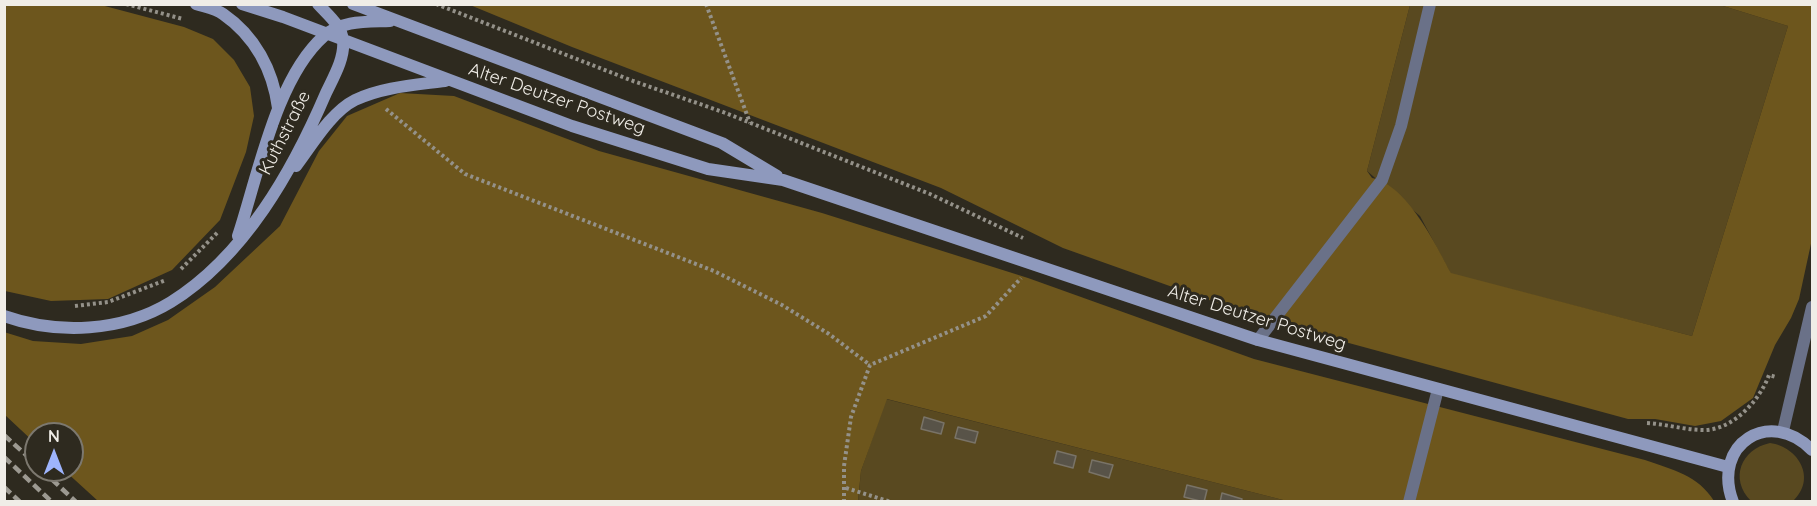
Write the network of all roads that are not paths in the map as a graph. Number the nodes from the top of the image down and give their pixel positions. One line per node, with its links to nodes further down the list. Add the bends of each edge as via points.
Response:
1 (196, 4): 11 (street, via 222,13 253,42 271,77)
2 (242, 4): 8 (street, Alter Deutzer Postweg)
3 (318, 4): 7 (street)
4 (353, 4): 6 (street, Alter Deutzer Postweg)
5 (1430, 4): 17 (street, via 1401,126 1382,180)
6 (396, 21): 7 (street, Kuthstraße, via 352,22); 12 (street, Alter Deutzer Postweg, via 722,142)
7 (339, 28): 8 (street, Kuthstraße); 9 (street)
8 (325, 35): 9 (street, Alter Deutzer Postweg); 11 (street, Kuthstraße, via 297,70)
9 (344, 42): 10 (street, Alter Deutzer Postweg); 13 (street, Kuthstraße, via 342,56 313,122)
10 (448, 81): 12 (street, Alter Deutzer Postweg, via 708,169); 13 (street, via 389,88 353,101 335,117)
11 (278, 108): 14 (street, Kuthstraße)
12 (783, 180): 17 (street, Alter Deutzer Postweg)
13 (273, 195): 14 (street, Kuthstraße)
14 (234, 245): 16 (street, Kuthstraße, via 207,277 170,303 128,321 57,328)
15 (1812, 307): 19 (street)
16 (4, 316)
17 (1258, 340): 18 (street, Alter Deutzer Postweg)
18 (1438, 390): 21 (street, Alter Deutzer Postweg); 22 (street)
19 (1783, 431): 20 (street, via 1801,438); 21 (street, via 1765,431 1748,438 1735,451)
20 (1812, 450)
21 (1728, 467): 23 (street, via 1727,486)
22 (1410, 501)
23 (1733, 501)

